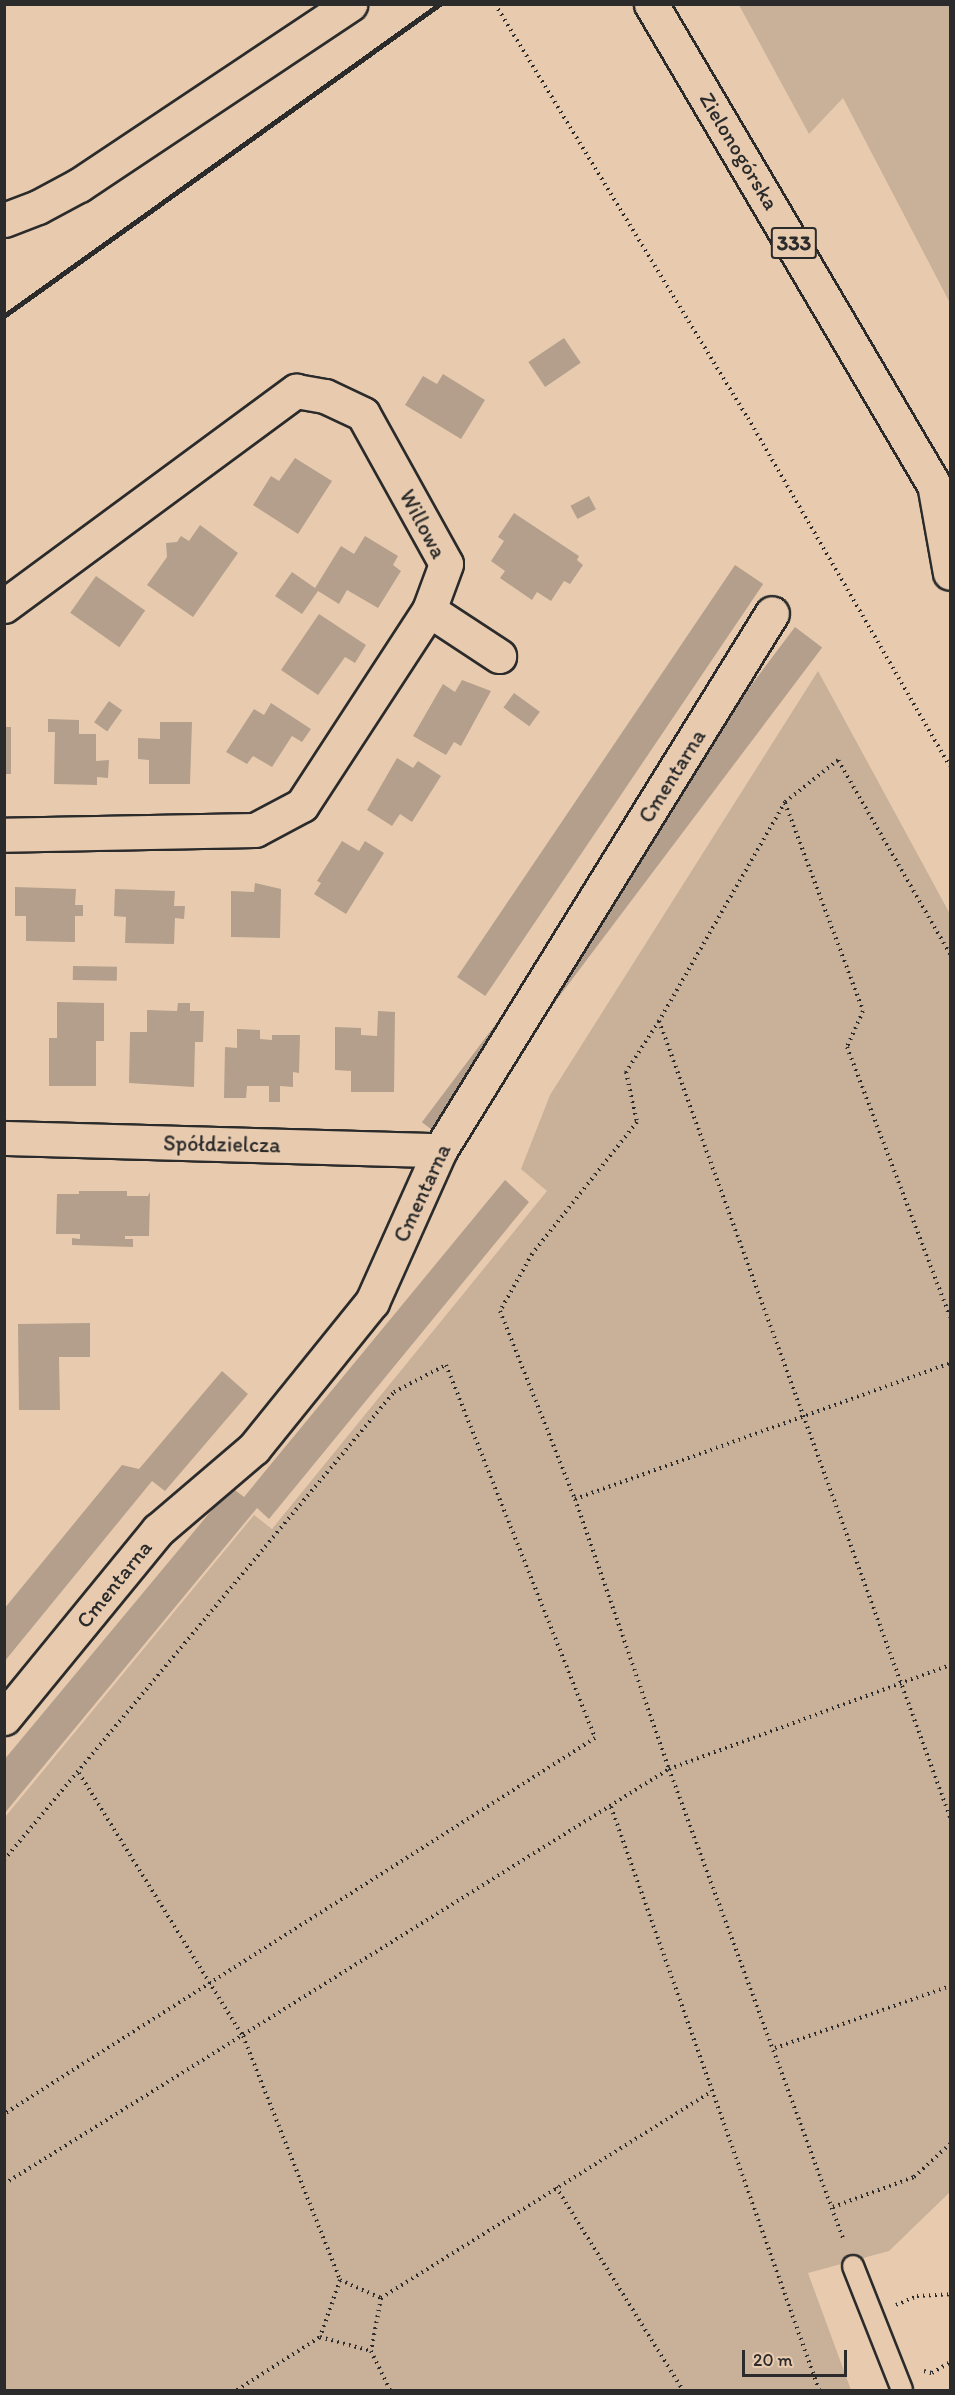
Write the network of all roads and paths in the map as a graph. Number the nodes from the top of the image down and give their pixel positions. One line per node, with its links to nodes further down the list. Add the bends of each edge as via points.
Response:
1 (350, 4): 4 (street, via 79,185)
2 (495, 4): 12 (path, via 747,418)
3 (651, 4): 5 (street, Zielonogórska / 333)
4 (4, 220)
5 (934, 484): 6 (street, Zielonogórska / 333); 7 (street, Zielonogórska / 333)
6 (951, 512)
7 (951, 573)
8 (4, 606): 9 (street, Willowa, via 296,391 325,396 363,414 446,564)
9 (429, 610): 11 (street); 14 (street, Willowa, via 302,805 255,830)
10 (772, 613): 18 (street, Cmentarna)
11 (499, 656)
12 (951, 766)
13 (785, 802): 15 (path, via 838,760); 16 (path); 19 (path, via 863,1011 847,1047)
14 (4, 835)
15 (951, 954)
16 (659, 1021): 21 (path); 22 (path, via 626,1072 637,1122 532,1254 500,1311)
17 (4, 1138): 18 (street, Spółdzielcza)
18 (440, 1150): 25 (street, Cmentarna, via 372,1302 254,1448 158,1530)
19 (951, 1317)
20 (951, 1362): 21 (path)
21 (805, 1414): 22 (path); 24 (path)
22 (575, 1499): 26 (path)
23 (951, 1665): 24 (path)
24 (903, 1681): 26 (path); 29 (path)
25 (4, 1718)
26 (669, 1769): 28 (path); 34 (path)
27 (79, 1773): 30 (path); 31 (path); 31 (path, via 394,1392 446,1365 595,1738)
28 (611, 1807): 33 (path); 35 (path)
29 (951, 1817)
30 (4, 1860)
31 (212, 1981): 33 (path); 36 (path)
32 (951, 1986): 34 (path)
33 (243, 2036): 38 (path); 42 (path)
34 (775, 2048): 40 (path)
35 (711, 2092): 39 (path); 51 (path)
36 (4, 2114)
37 (951, 2144): 40 (path, via 914,2177)
38 (4, 2184)
39 (556, 2187): 44 (path); 50 (path)
40 (832, 2207): 41 (path)
41 (853, 2266): 52 (lane)
42 (340, 2280): 44 (path); 46 (path)
43 (951, 2294): 45 (path, via 917,2296)
44 (381, 2298): 47 (path)
45 (892, 2307)
46 (320, 2337): 47 (path); 48 (path)
47 (371, 2351): 49 (path)
48 (237, 2391)
49 (390, 2391)
50 (683, 2391)
51 (819, 2391)
52 (902, 2391)

